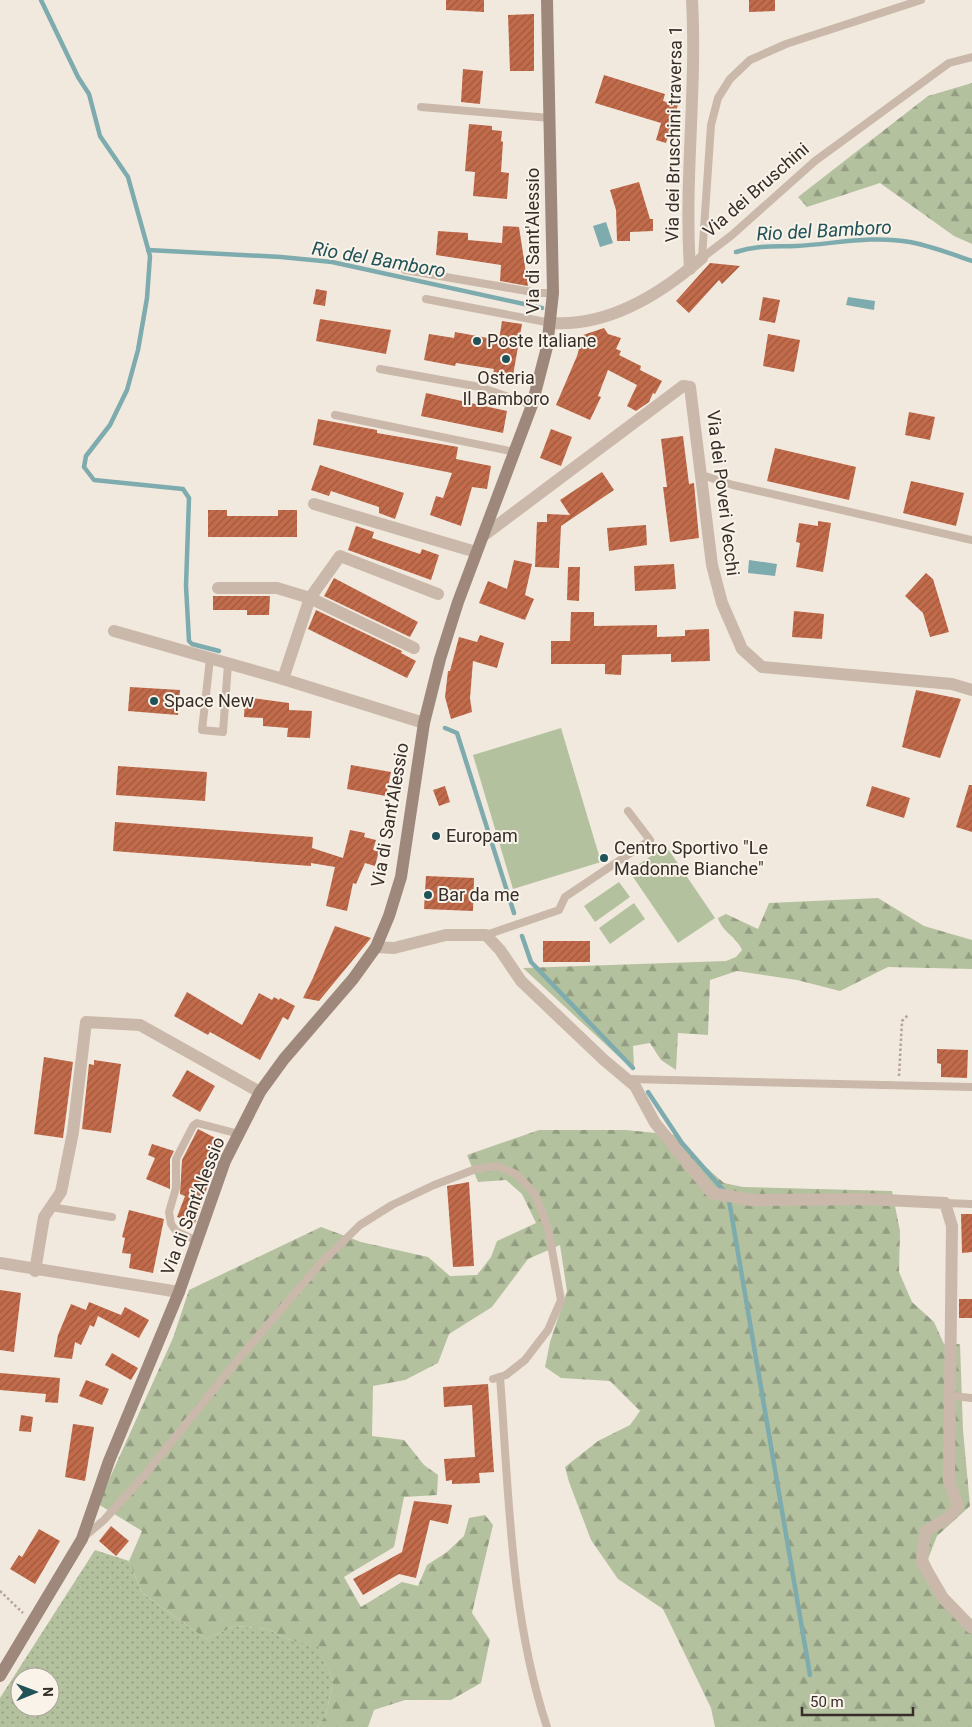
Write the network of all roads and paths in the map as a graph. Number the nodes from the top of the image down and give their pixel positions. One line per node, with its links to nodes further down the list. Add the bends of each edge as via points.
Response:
1 (547, 0): 6 (street, Via di Sant'Alessio)
2 (692, 0): 8 (street, Via dei Bruschini traversa 1, via 695,53 687,232)
3 (921, 0): 7 (lane, via 786,44 750,60 730,79 718,98 711,125)
4 (972, 58): 7 (lane, Via dei Bruschini, via 949,63 823,155)
5 (421, 107): 6 (lane)
6 (550, 118): 10 (street, Via di Sant'Alessio)
7 (702, 258): 8 (street, Via dei Bruschini)
8 (690, 269): 12 (street, Via dei Bruschini, via 649,298 603,318 582,323)
9 (405, 270): 10 (lane)
10 (553, 293): 12 (street, Via di Sant'Alessio)
11 (426, 299): 12 (lane)
12 (551, 324): 14 (street, Via di Sant'Alessio)
13 (380, 369): 14 (lane, via 480,387)
14 (532, 405): 16 (street, Via di Sant'Alessio)
15 (334, 415): 16 (lane)
16 (515, 452): 19 (street, Via di Sant'Alessio)
17 (702, 475): 19 (street, Via dei Poveri Vecchi, via 692,394 690,387 683,386); 20 (lane); 30 (street, Via dei Poveri Vecchi, via 712,566 720,596 742,650 762,667 952,684)
18 (314, 504): 21 (street)
19 (483, 536): 21 (street, Via di Sant'Alessio)
20 (972, 540)
21 (476, 552): 31 (street, Via di Sant'Alessio, via 440,659)
22 (218, 588): 24 (street, via 277,588)
23 (438, 594): 24 (street, via 340,556)
24 (310, 598): 26 (street); 29 (street)
25 (114, 631): 27 (street)
26 (414, 648)
27 (210, 659): 28 (street); 28 (lane, via 202,730 223,732)
28 (228, 664): 29 (street)
29 (283, 679): 31 (street)
30 (972, 690)
31 (424, 723): 34 (street, Via di Sant'Alessio, via 400,876)
32 (628, 811): 33 (lane, via 650,840 565,897 559,910)
33 (486, 935): 34 (street, via 446,935 394,948); 36 (street, via 521,980)
34 (376, 947): 39 (street, Via di Sant'Alessio)
35 (909, 1014): 37 (path, via 902,1021)
36 (627, 1079): 37 (lane); 41 (street, via 635,1086 655,1124 712,1194 751,1200 866,1199)
37 (898, 1085): 38 (lane)
38 (972, 1087)
39 (260, 1092): 40 (street, Via di Sant'Alessio); 43 (street, via 140,1025 86,1022 73,1132 61,1192)
40 (239, 1134): 45 (street, Via di Sant'Alessio); 45 (lane, via 197,1123 176,1159 177,1178 169,1212 171,1224 176,1231)
41 (945, 1203): 42 (lane); 50 (street, via 952,1226)
42 (972, 1204)
43 (51, 1207): 44 (lane); 47 (street, via 44,1217)
44 (112, 1217)
45 (197, 1241): 48 (street, Via di Sant'Alessio)
46 (0, 1263): 47 (street)
47 (36, 1271): 48 (street)
48 (179, 1292): 51 (street, Via di Sant'Alessio, via 109,1461)
49 (972, 1398): 50 (lane)
50 (952, 1399): 54 (street, via 949,1481 958,1506 949,1517 925,1532 922,1562 942,1598)
51 (82, 1539): 53 (street, Via di Sant'Alessio); 56 (lane, via 143,1477 307,1279 360,1225 434,1185 476,1169 498,1166 516,1174 535,1194 548,1228 561,1300 548,1330 525,1360 497,1378 520,1623 534,1690)
52 (0, 1591): 53 (path)
53 (33, 1622): 55 (street, Via di Sant'Alessio)
54 (972, 1628)
55 (0, 1676)
56 (547, 1727)

